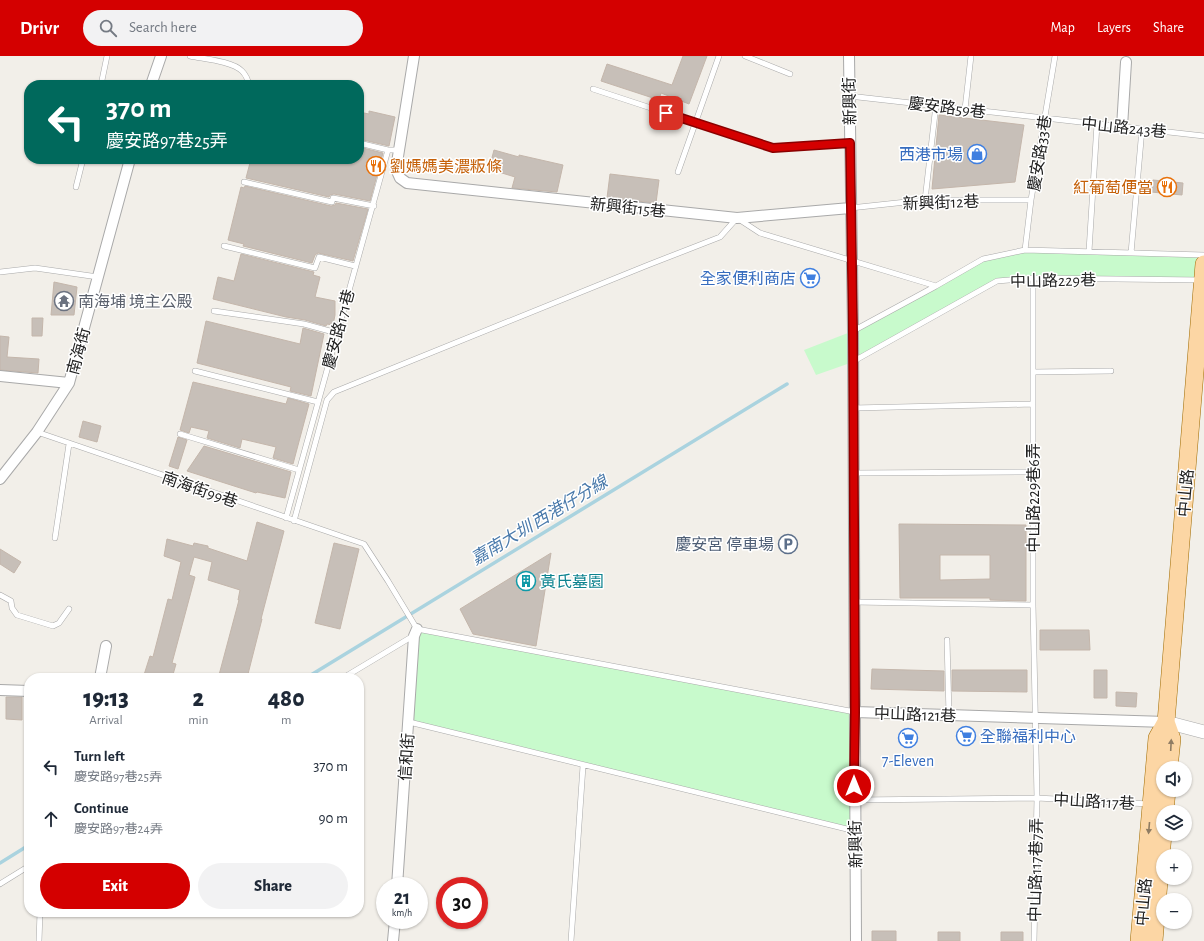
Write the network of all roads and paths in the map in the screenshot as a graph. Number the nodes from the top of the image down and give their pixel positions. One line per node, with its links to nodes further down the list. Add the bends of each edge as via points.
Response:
1 (108, 56): 12 (lane)
2 (161, 56): 13 (street)
3 (190, 56): 14 (lane, via 232,65 242,70)
4 (414, 56): 28 (street)
5 (719, 56): 20 (lane)
6 (745, 56): 11 (lane)
7 (849, 56): 16 (street, 新興街)
8 (970, 56): 18 (lane)
9 (1055, 56): 19 (lane, 慶安路33巷)
10 (1126, 62): 22 (street)
11 (790, 74)
12 (102, 80)
13 (153, 80)
14 (247, 80)
15 (593, 89): 20 (lane)
16 (849, 96): 17 (lane, 慶安路59巷); 25 (street, 新興街)
17 (936, 105): 18 (lane, 慶安路59巷); 34 (lane)
18 (965, 109): 19 (lane, 慶安路59巷)
19 (1044, 119): 21 (lane, 中山路243巷); 35 (lane, 慶安路33巷)
20 (696, 122): 25 (lane, via 773,148); 31 (lane)
21 (1097, 124): 22 (lane, 中山路243巷); 41 (lane)
22 (1122, 127): 23 (lane, 中山路243巷)
23 (1142, 129): 24 (lane, 中山路243巷); 42 (lane)
24 (1204, 136)
25 (850, 143): 37 (street, 新興街)
26 (364, 144): 27 (lane)
27 (388, 150): 28 (lane); 36 (lane, 慶安路171巷)
28 (399, 150): 38 (street, 新興街15巷, via 396,169 406,183)
29 (82, 164): 33 (lane)
30 (129, 164): 48 (street, 南海街)
31 (678, 172)
32 (244, 182): 36 (lane, via 332,202 333,198)
33 (76, 187)
34 (925, 200): 35 (lane, 新興街12巷); 37 (lane, 新興街12巷)
35 (1031, 200): 40 (lane, 慶安路33巷)
36 (374, 206): 45 (lane, 慶安路171巷)
37 (850, 208): 38 (street, 新興街15巷); 44 (street, 新興街)
38 (737, 218): 44 (lane, via 760,233); 71 (lane, via 720,237 334,392 327,400)
39 (224, 246): 45 (lane, via 315,268 319,257)
40 (1025, 250): 41 (lane); 50 (lane, via 983,258)
41 (1089, 251): 42 (lane)
42 (1131, 253): 43 (lane)
43 (1204, 255)
44 (852, 260): 50 (lane); 52 (street, 新興街)
45 (355, 266): 53 (lane, 慶安路171巷)
46 (0, 272): 48 (lane, via 35,268)
47 (1204, 274): 49 (lane, 中山路229巷); 88 (main road, 中山路)
48 (98, 277): 59 (street, 南海街)
49 (1033, 278): 54 (lane, 中山路229巷, via 997,282); 57 (lane, 中山路229巷6弄)
50 (936, 286): 52 (lane)
51 (214, 311): 53 (lane, via 304,324)
52 (853, 331): 54 (street, 新興街)
53 (337, 333): 60 (lane, 慶安路171巷)
54 (853, 362): 62 (street, 新興街)
55 (194, 371): 60 (lane)
56 (1111, 371): 57 (lane)
57 (1032, 372): 61 (lane, 中山路229巷6弄)
58 (0, 376): 59 (street)
59 (69, 383): 63 (street, 南海街)
60 (318, 402): 66 (lane, 慶安路171巷)
61 (1033, 404): 62 (lane); 67 (lane, 中山路229巷6弄)
62 (853, 408): 68 (street, 新興街)
63 (37, 432): 65 (lane, 南海街99巷); 69 (street, 南海街)
64 (180, 434): 66 (lane)
65 (69, 444): 70 (lane, 南海街99巷); 72 (lane)
66 (299, 470): 70 (lane, 慶安路171巷)
67 (1033, 472): 68 (lane); 75 (lane, 中山路229巷6弄)
68 (854, 473): 74 (street, 新興街)
69 (0, 479)
70 (286, 518): 71 (lane, 南海街99巷)
71 (294, 521): 77 (lane, 南海街99巷, via 364,544 402,604)
72 (55, 538)
73 (0, 595): 76 (lane, via 11,601 17,615 53,626 59,623)
74 (854, 602): 75 (lane); 84 (street, 新興街)
75 (1033, 605): 86 (lane, 中山路229巷6弄)
76 (69, 609)
77 (416, 633): 81 (lane); 84 (lane); 87 (street, 信和街)
78 (947, 640): 85 (lane)
79 (106, 646): 80 (street)
80 (101, 673)
81 (351, 673)
82 (0, 690): 83 (street)
83 (24, 691)
84 (855, 712): 85 (street, 中山路121巷); 93 (street, 新興街)
85 (949, 715): 86 (street, 中山路121巷)
86 (1036, 718): 88 (street, 中山路121巷); 92 (lane, 中山路117巷7弄)
87 (409, 722): 91 (lane); 100 (street, 信和街)
88 (1166, 722): 89 (street); 90 (main road, 中山路, one-way to 88, via 1172,739); 94 (main road, 中山路, via 1157,738)
89 (1204, 732)
90 (1170, 761)
91 (583, 766): 97 (lane); 106 (lane)
92 (1036, 798): 93 (lane, 中山路117巷); 95 (lane, 中山路117巷); 108 (lane, 中山路117巷7弄)
93 (854, 800): 97 (street, 新興街)
94 (1158, 805)
95 (1156, 808)
96 (1156, 822): 109 (main road, 中山路, one-way to 109)
97 (855, 831): 107 (street, 新興街)
98 (1162, 841): 110 (main road, 中山路)
99 (24, 869): 101 (lane)
100 (398, 877)
101 (0, 884)
102 (40, 917): 104 (lane)
103 (394, 929): 105 (street)
104 (39, 941)
105 (393, 941)
106 (571, 941)
107 (856, 941)
108 (1034, 941)
109 (1139, 941)
110 (1154, 941)

